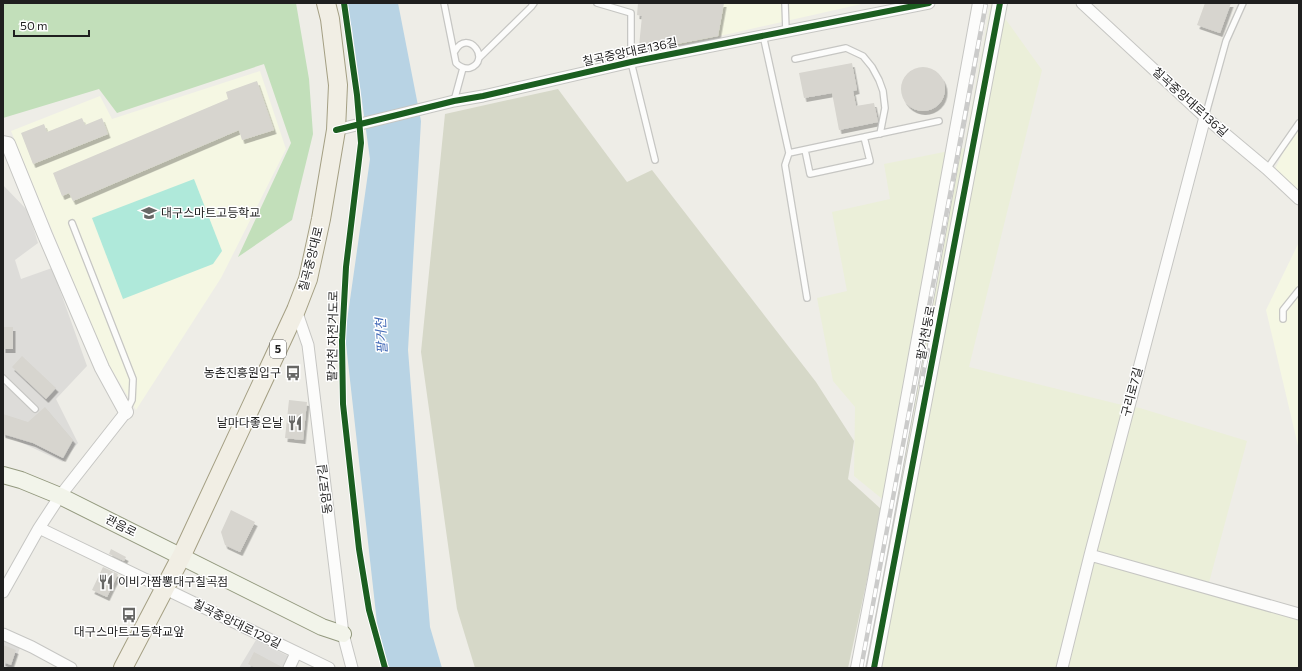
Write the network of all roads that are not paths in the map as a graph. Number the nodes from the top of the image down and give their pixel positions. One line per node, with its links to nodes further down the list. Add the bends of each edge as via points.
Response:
1 (326, 3): 22 (main road, 칠곡중앙대로 / 5)
2 (444, 3): 13 (lane)
3 (534, 3): 14 (lane)
4 (597, 3): 16 (lane, via 631,13)
5 (785, 3): 11 (lane)
6 (929, 3): 11 (street, 칠곡중앙대로136길)
7 (980, 3): 55 (street, 팔거천동로)
8 (1000, 3): 56 (street, 팔거천동로)
9 (1082, 3): 19 (street, 칠곡중앙대로136길)
10 (1243, 3): 19 (lane, via 1226,41)
11 (786, 31): 12 (street, 칠곡중앙대로136길)
12 (763, 36): 16 (street, 칠곡중앙대로136길); 27 (lane)
13 (455, 51): 14 (lane, via 460,45 471,44 478,50); 17 (lane, via 456,63)
14 (479, 58): 17 (lane, via 475,65)
15 (795, 59): 23 (lane, via 846,48 863,56 872,67 883,91 885,108)
16 (631, 62): 18 (street, 칠곡중앙대로136길); 28 (lane)
17 (463, 68): 18 (lane)
18 (454, 101): 22 (street, 칠곡중앙대로136길)
19 (1205, 117): 29 (street, 칠곡중앙대로136길); 42 (street, 구리로7길)
20 (939, 121): 23 (lane)
21 (1299, 123): 29 (lane)
22 (344, 127): 34 (main road, 칠곡중앙대로 / 5, via 308,279)
23 (880, 134): 24 (lane)
24 (864, 137): 26 (lane); 26 (lane, via 870,161 810,174)
25 (3, 143): 38 (street, via 8,144 102,368)
26 (805, 150): 27 (lane)
27 (788, 153): 33 (lane, via 785,165)
28 (655, 160)
29 (1267, 169): 30 (street, 칠곡중앙대로136길)
30 (1299, 199)
31 (72, 223): 38 (lane, via 133,379 132,400)
32 (1299, 290): 35 (lane, via 1283,310)
33 (808, 298)
34 (296, 310): 43 (main road, 칠곡중앙대로 / 5); 48 (street, 동암로7길, via 308,345)
35 (1283, 319)
36 (3, 378): 37 (lane)
37 (35, 409)
38 (126, 412): 40 (street)
39 (3, 475): 40 (main road, 관음로)
40 (60, 496): 41 (street); 43 (main road, 관음로)
41 (39, 528): 44 (street, 칠곡중앙대로129길); 45 (street)
42 (1090, 555): 46 (street); 57 (street, 구리로7길)
43 (181, 557): 44 (main road, 칠곡중앙대로 / 5); 48 (main road, 관음로)
44 (164, 588): 49 (street, 칠곡중앙대로129길); 51 (main road, 칠곡중앙대로 / 5)
45 (3, 592)
46 (1299, 614)
47 (3, 634): 50 (street)
48 (343, 634): 54 (street, 동암로7길)
49 (296, 653): 52 (street); 53 (street, 칠곡중앙대로129길)
50 (71, 668)
51 (123, 668)
52 (289, 668)
53 (329, 668)
54 (352, 668)
55 (858, 668)
56 (874, 668)
57 (1062, 668)

